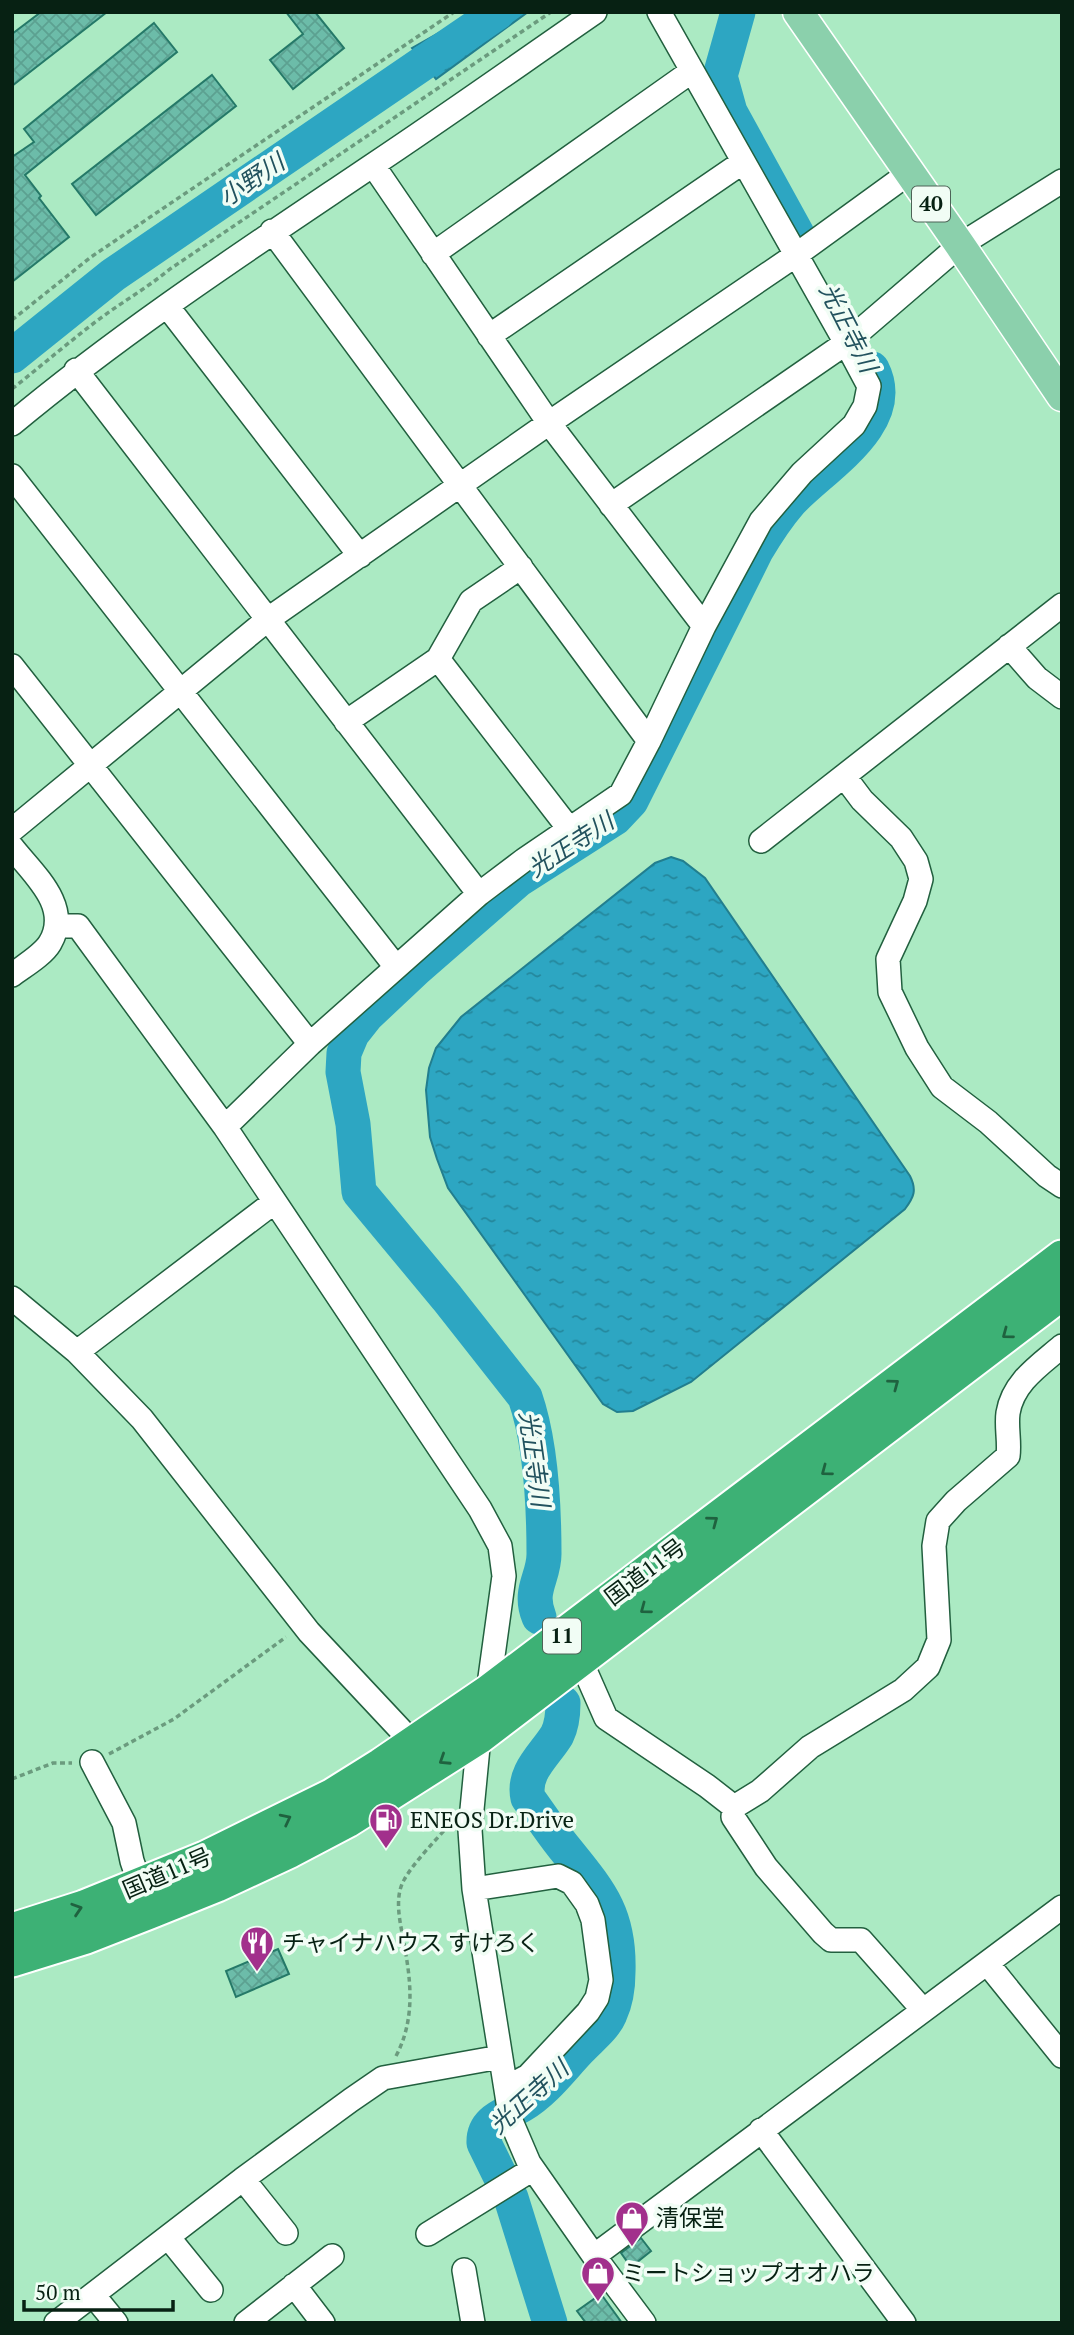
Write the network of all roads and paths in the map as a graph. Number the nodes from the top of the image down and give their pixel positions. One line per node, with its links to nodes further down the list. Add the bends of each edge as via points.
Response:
1 (454, 12): 16 (path, via 91,257)
2 (551, 12): 20 (path, via 170,269)
3 (595, 12): 8 (street)
4 (659, 12): 6 (street)
5 (798, 12): 9 (main road, 40)
6 (692, 71): 7 (street); 13 (street)
7 (743, 162): 14 (street); 17 (street)
8 (373, 165): 11 (street); 13 (street)
9 (909, 173): 12 (main road, 40); 14 (street)
10 (1062, 181): 12 (street)
11 (272, 231): 15 (street); 25 (street)
12 (960, 245): 18 (street); 21 (main road, 40)
13 (433, 254): 17 (street)
14 (796, 255): 18 (street); 22 (street)
15 (167, 306): 19 (street); 27 (street)
16 (12, 320)
17 (489, 336): 22 (street)
18 (846, 343): 26 (street); 31 (street, via 869,386 865,406 854,425 767,513)
19 (76, 370): 23 (street); 30 (street)
20 (12, 389)
21 (1062, 396)
22 (549, 423): 25 (street); 26 (street)
23 (12, 424)
24 (12, 476): 35 (street)
25 (461, 485): 27 (street); 28 (street)
26 (611, 505): 31 (street)
27 (360, 556): 30 (street)
28 (521, 567): 33 (street, via 471,601); 38 (street)
29 (1062, 605): 32 (street)
30 (267, 620): 35 (street); 37 (street)
31 (704, 626): 38 (street)
32 (1009, 646): 36 (street, via 1021,663); 40 (street)
33 (439, 659): 37 (street); 42 (street)
34 (12, 666): 39 (street)
35 (180, 691): 39 (street); 47 (street)
36 (1062, 697)
37 (346, 722): 45 (street)
38 (649, 741): 42 (street, via 621,794)
39 (92, 765): 41 (street); 49 (street)
40 (844, 776): 43 (street); 51 (street, via 901,838 921,879 888,959 890,992 917,1048 942,1087)
41 (12, 830)
42 (570, 830): 45 (street)
43 (761, 841)
44 (12, 847): 46 (street, via 55,902)
45 (479, 894): 47 (street)
46 (57, 926): 48 (street, via 49,945); 50 (street, via 78,926)
47 (396, 967): 49 (street)
48 (12, 975)
49 (310, 1044): 50 (street)
50 (225, 1127): 52 (street)
51 (1061, 1183)
52 (273, 1203): 57 (street); 60 (street, via 480,1509 500,1546 504,1576)
53 (1062, 1257): 60 (highway, 国道11号 / 11, one-way to 53)
54 (1062, 1293): 59 (highway, 国道11号 / 11, one-way to 59)
55 (12, 1298): 57 (street)
56 (1062, 1346): 65 (street, via 1015,1392 1008,1415 1008,1456 938,1521 934,1546 939,1640 928,1667 902,1689 810,1747 760,1791)
57 (77, 1352): 58 (street, via 142,1419)
58 (309, 1632): 62 (street); 63 (path, via 288,1636 174,1719)
59 (580, 1659): 61 (highway, 国道11号 / 11); 65 (street, via 606,1718)
60 (488, 1692): 61 (street); 62 (highway, 国道11号 / 11)
61 (480, 1737): 66 (street); 68 (highway, 国道11号 / 11, one-way to 68, via 347,1821 217,1885)
62 (413, 1743): 68 (highway, 国道11号 / 11, one-way to 62, via 205,1858 333,1796)
63 (92, 1762): 64 (path, via 53,1763); 68 (street, via 124,1823)
64 (12, 1779)
65 (734, 1807): 73 (street, via 733,1817 766,1867 823,1933 831,1940 861,1940)
66 (472, 1813): 67 (street); 76 (path, via 450,1823 403,1880 398,1898 411,1991 409,2020 404,2042)
67 (474, 1889): 75 (street); 77 (street, via 558,1875 572,1883 593,1920 601,1980 597,1998)
68 (145, 1899): 70 (highway, 国道11号 / 11, one-way to 68, via 84,1907); 71 (highway, 国道11号 / 11, via 86,1937)
69 (1062, 1907): 72 (street)
70 (12, 1930)
71 (12, 1960)
72 (987, 1963): 73 (street); 74 (street)
73 (923, 2010): 78 (street)
74 (1062, 2056)
75 (500, 2057): 76 (street); 77 (street)
76 (383, 2078): 80 (street)
77 (508, 2104): 79 (street)
78 (761, 2130): 85 (street); 96 (street)
79 (533, 2169): 82 (street); 85 (street)
80 (243, 2179): 81 (street); 83 (street)
81 (286, 2233)
82 (428, 2234)
83 (168, 2237): 88 (street); 89 (street)
84 (332, 2256): 87 (street)
85 (594, 2256): 95 (street)
86 (464, 2270): 94 (street)
87 (294, 2286): 92 (street); 93 (street)
88 (211, 2290)
89 (94, 2295): 90 (street); 91 (street)
90 (56, 2323)
91 (116, 2323)
92 (246, 2323)
93 (323, 2323)
94 (473, 2323)
95 (644, 2323)
96 (904, 2323)

